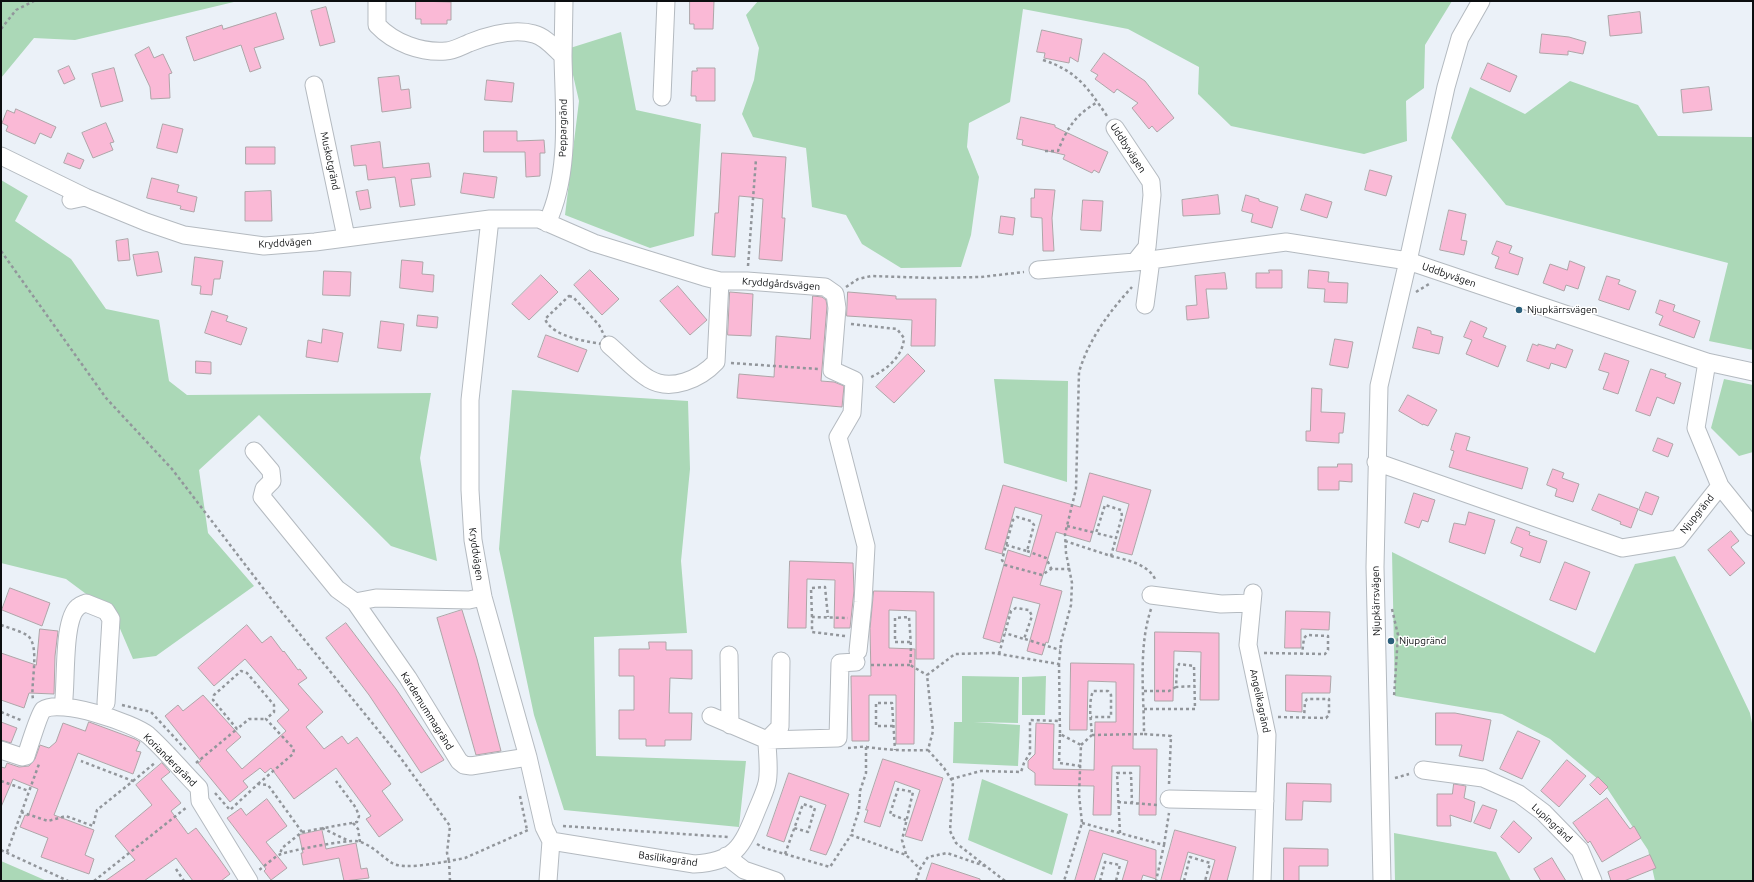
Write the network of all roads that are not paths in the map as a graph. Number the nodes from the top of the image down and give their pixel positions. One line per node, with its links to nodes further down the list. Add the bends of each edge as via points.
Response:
1 (377, 1): 5 (street, via 377,25 407,46 447,51 490,34 535,34 549,42)
2 (564, 1): 5 (street, Peppargränd)
3 (666, 1): 7 (street)
4 (1481, 1): 14 (street, Njupkärrsvägen, via 1460,38 1446,87)
5 (563, 56): 11 (street, Peppargränd, via 564,157)
6 (314, 85): 12 (street, Muskotgränd)
7 (662, 97)
8 (1115, 128): 13 (street, Uddbyvägen, via 1151,182 1147,247)
9 (1, 156): 12 (street, Kryddvägen, via 78,198 184,235 264,246)
10 (490, 219): 11 (street, Kryddvägen, via 539,219); 12 (street, Kryddvägen); 26 (street, Kryddvägen, via 470,400 473,540)
11 (547, 223): 16 (street, Kryddgårdsvägen, via 594,242)
12 (346, 237)
13 (1143, 261): 14 (street, Uddbyvägen, via 1286,242); 15 (street, Uddbyvägen); 17 (street)
14 (1408, 261): 19 (street, Uddbyvägen); 22 (street, Njupkärrsvägen, via 1379,386)
15 (1038, 270)
16 (720, 281): 18 (street, via 716,362 695,378 682,382 661,383 649,379); 34 (street, Kryddgårdsvägen, via 825,287 835,294 837,308 832,370 854,380 852,413 838,437 866,546 857,650 840,663 838,738)
17 (1145, 305)
18 (608, 345)
19 (1707, 362): 20 (street, Uddbyvägen); 23 (street, via 1696,428)
20 (1753, 372)
21 (254, 451): 27 (street, Kardemummagränd, via 271,471 272,481 264,489 262,497 337,589)
22 (1376, 462): 23 (street, Njupgränd, via 1622,548 1678,539); 46 (street, Njupkärrsvägen, via 1375,567)
23 (1720, 486): 24 (street)
24 (1753, 527)
25 (1153, 595): 38 (street, Angelikagränd, via 1220,604 1252,598 1248,645 1267,735)
26 (483, 597): 27 (street, via 469,600 376,598); 36 (street, Kryddvägen)
27 (355, 602): 36 (street, Kardemummagränd, via 408,678 459,761 471,766)
28 (729, 655): 33 (street)
29 (781, 661): 34 (street, via 780,728)
30 (106, 703): 31 (street, via 111,619 106,611 86,603 77,607 66,638 66,691)
31 (63, 707): 35 (street, Koriandergränd, via 48,708 39,720 26,756); 42 (street, Koriandergränd, via 84,710 147,734 205,792)
32 (711, 716): 33 (street)
33 (730, 725): 34 (street)
34 (767, 740): 41 (street, Basilikagränd, via 767,783 740,848)
35 (1, 750)
36 (528, 757): 40 (street, Kryddvägen, via 544,827)
37 (1423, 770): 47 (street, Lupingränd, via 1483,778 1519,794 1543,812 1580,850)
38 (1265, 801): 39 (street); 45 (street, Angelikagränd)
39 (1169, 802)
40 (551, 841): 41 (street, Basilikagränd, via 694,864 710,863); 43 (street, Kryddvägen)
41 (726, 856): 44 (street, via 744,870)
42 (248, 880)
43 (548, 881)
44 (776, 881)
45 (1262, 881)
46 (1382, 881)
47 (1593, 881)

